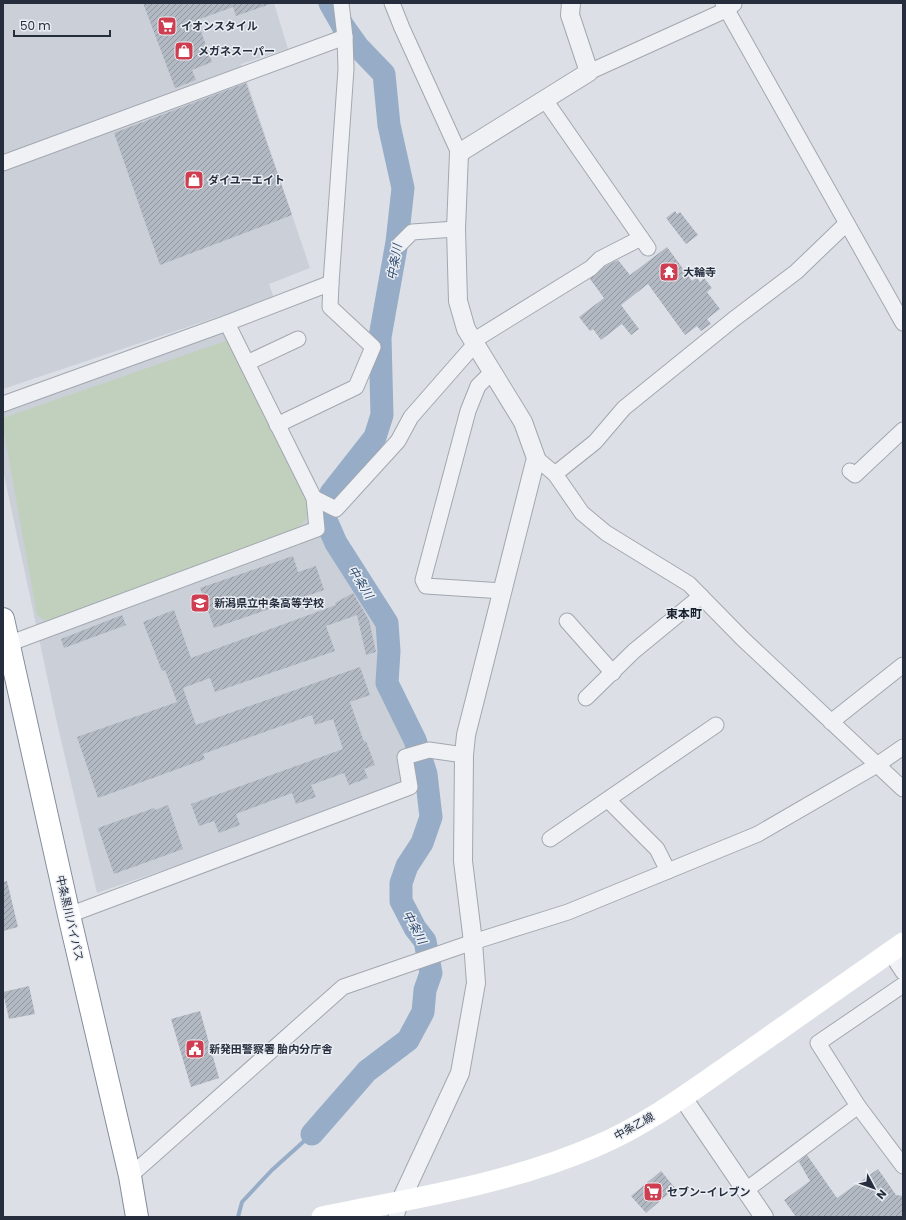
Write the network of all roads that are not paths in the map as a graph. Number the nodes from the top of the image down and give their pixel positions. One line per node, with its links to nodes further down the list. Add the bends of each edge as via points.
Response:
1 (340, 3): 5 (street)
2 (392, 3): 8 (street)
3 (571, 3): 6 (street, via 570,15)
4 (728, 5): 6 (street); 10 (street)
5 (345, 37): 9 (street); 13 (street, via 346,69)
6 (589, 72): 7 (street)
7 (545, 100): 8 (street); 17 (street, via 645,243 600,259 591,268)
8 (459, 153): 11 (street)
9 (3, 163)
10 (846, 224): 15 (street); 25 (street, via 796,272 624,408 595,442)
11 (456, 229): 12 (street, via 412,232); 17 (street, via 458,301 466,330)
12 (399, 245)
13 (331, 283): 14 (street); 21 (street, via 330,307 373,347 356,388)
14 (228, 323): 18 (street); 20 (street)
15 (903, 323)
16 (298, 339): 18 (street)
17 (474, 342): 19 (street); 26 (street, via 411,417 398,441 336,509)
18 (247, 363): 21 (street)
19 (492, 372): 23 (street, via 523,422); 27 (street, via 478,386 468,411 423,580 426,586)
20 (3, 404)
21 (278, 425): 26 (street)
22 (903, 430): 24 (street, via 854,475)
23 (536, 458): 25 (street); 27 (street)
24 (850, 471)
25 (555, 474): 28 (street, via 582,513 606,533 689,584)
26 (314, 498): 31 (street, via 317,529)
27 (502, 591): 38 (street, via 466,735)
28 (701, 596): 33 (street, via 634,651); 35 (street)
29 (3, 619): 31 (highway, 中条黒川バイパス)
30 (567, 621): 33 (street)
31 (7, 650): 44 (highway, 中条黒川バイパス)
32 (903, 665): 35 (street)
33 (613, 673): 34 (street)
34 (586, 698)
35 (831, 722): 39 (street)
36 (716, 725): 41 (street)
37 (903, 747): 39 (street)
38 (464, 755): 44 (street, via 429,750 405,757 410,788); 45 (street, via 463,861)
39 (877, 765): 40 (street); 43 (street, via 758,834)
40 (903, 789)
41 (608, 800): 42 (street); 43 (street, via 657,849)
42 (550, 839)
43 (668, 872): 45 (street, via 568,912)
44 (69, 915): 52 (highway, 中条黒川バイパス)
45 (473, 942): 52 (street, via 343,987); 54 (street, via 476,983 460,1074)
46 (896, 948): 47 (street); 49 (main road, 中条乙線)
47 (903, 972)
48 (903, 985): 50 (street, via 818,1043)
49 (683, 1098): 53 (street); 54 (main road, 中条乙線, via 602,1143 551,1164)
50 (858, 1106): 51 (street); 53 (street)
51 (903, 1166)
52 (130, 1176): 55 (highway, 中条黒川バイパス)
53 (746, 1190): 57 (street)
54 (398, 1209): 56 (main road, 中条乙線)
55 (137, 1217)
56 (322, 1217)
57 (764, 1217)

